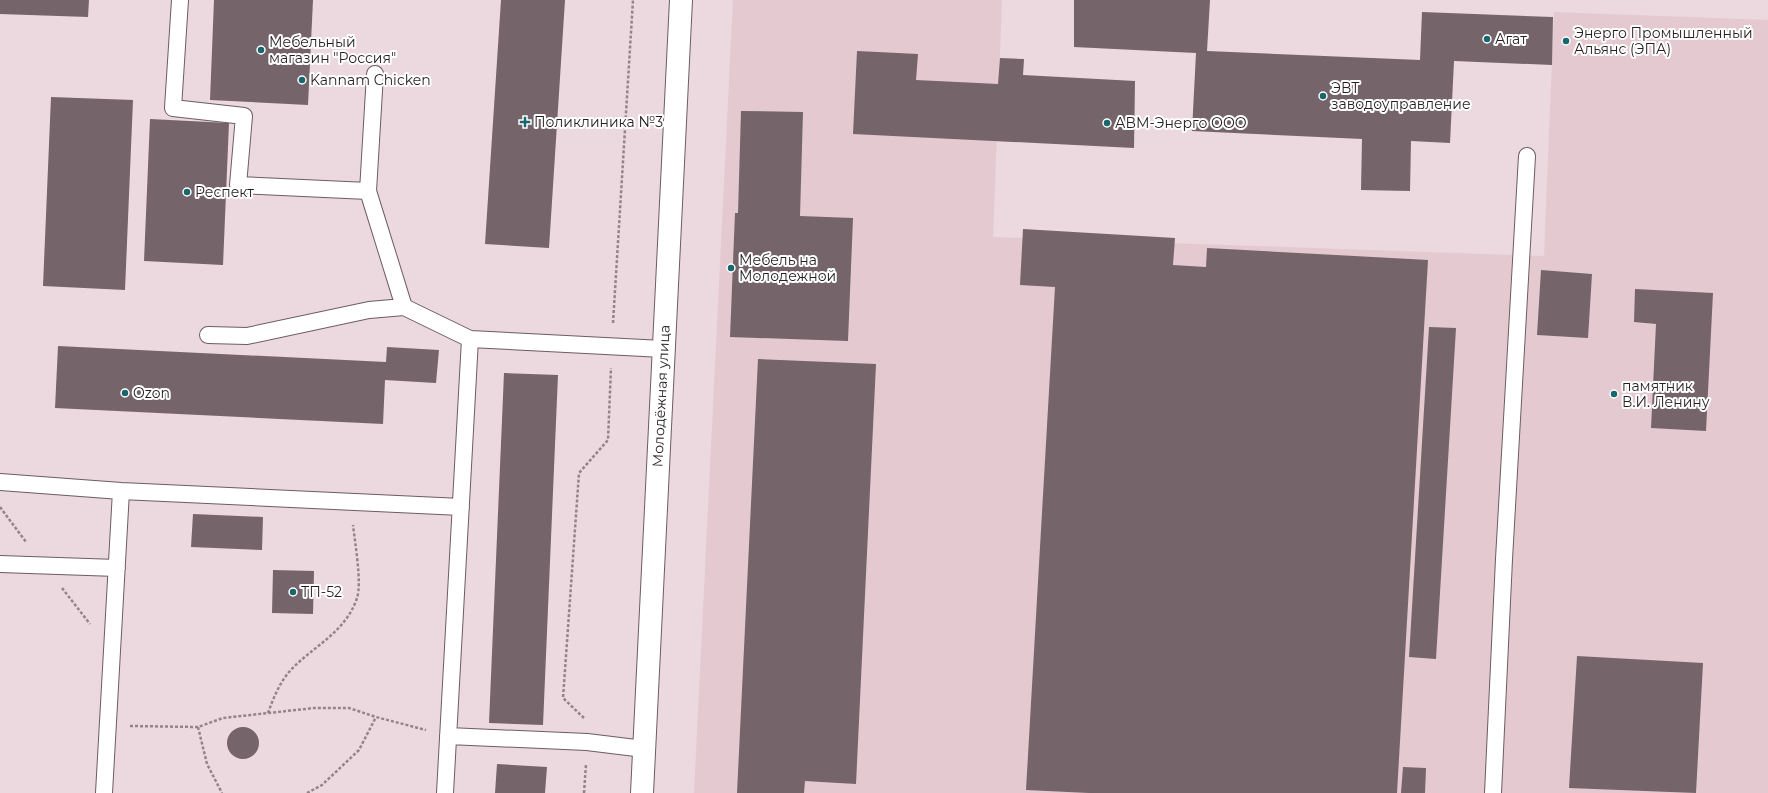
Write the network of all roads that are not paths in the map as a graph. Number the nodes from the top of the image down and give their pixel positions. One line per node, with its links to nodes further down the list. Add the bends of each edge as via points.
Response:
1 (180, 0): 5 (lane, via 173,108 244,116 238,185)
2 (681, 0): 9 (street, Молодёжная улица)
3 (375, 74): 5 (lane)
4 (1527, 156): 20 (lane)
5 (368, 191): 6 (lane)
6 (404, 307): 7 (lane, via 369,310 247,336); 8 (lane)
7 (208, 335)
8 (470, 339): 9 (lane); 12 (lane)
9 (663, 349): 16 (street, Молодёжная улица)
10 (0, 482): 11 (lane)
11 (121, 491): 12 (lane); 14 (lane)
12 (461, 507): 15 (lane)
13 (0, 564): 14 (lane)
14 (117, 568): 17 (lane)
15 (448, 736): 16 (lane, via 587,742); 18 (lane)
16 (644, 749): 19 (street, Молодёжная улица)
17 (104, 793)
18 (445, 793)
19 (642, 793)
20 (1493, 793)

